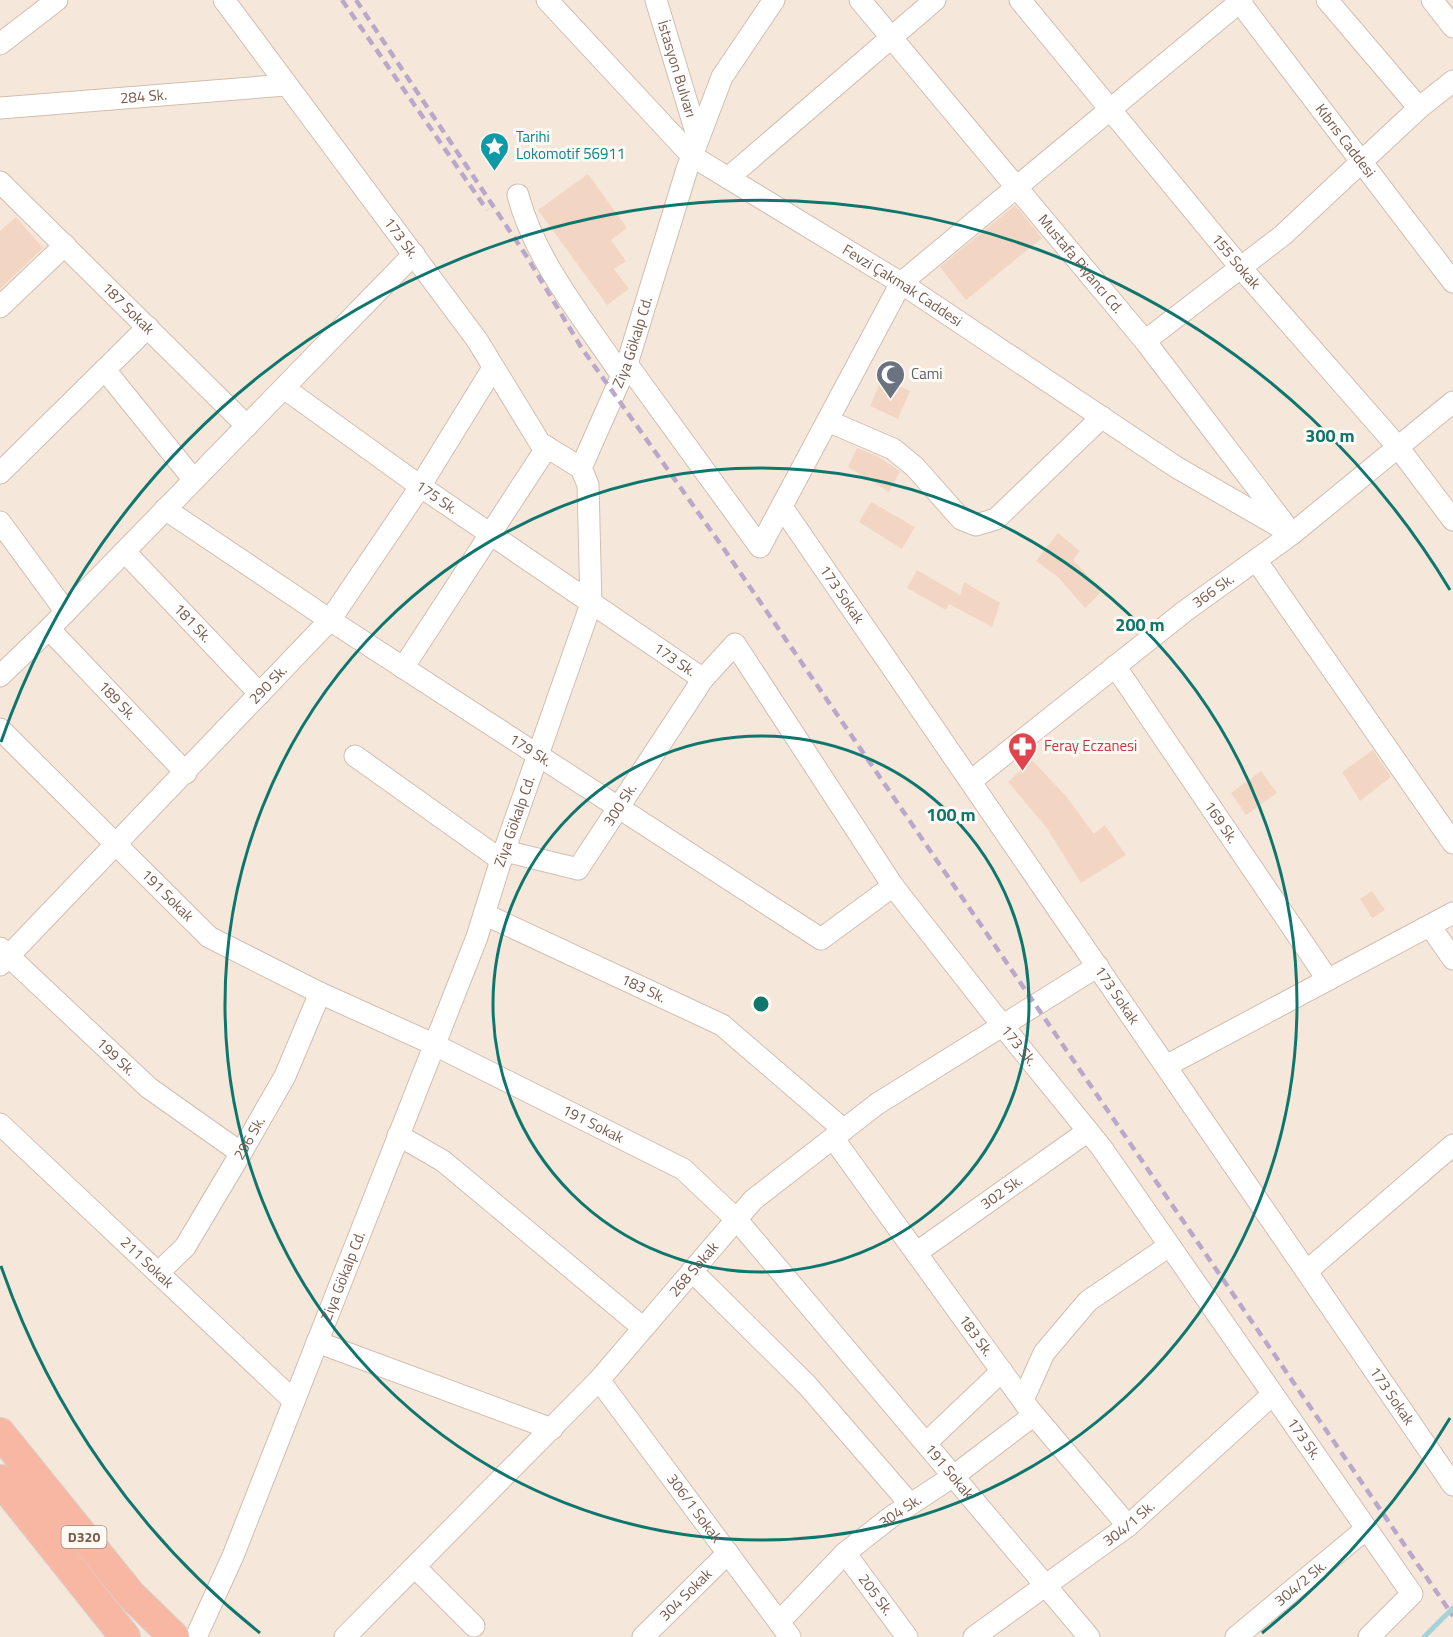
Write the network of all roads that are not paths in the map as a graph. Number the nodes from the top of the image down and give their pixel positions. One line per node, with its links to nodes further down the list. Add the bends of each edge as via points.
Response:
1 (57, 0): 14 (street)
2 (224, 0): 16 (street, 173 Sk.)
3 (547, 0): 20 (street, Fevzi Çakmak Caddesi)
4 (656, 0): 20 (street, İstasyon Bulvarı)
5 (774, 0): 20 (street, Ziya Gökalp Cd., via 722,77)
6 (860, 0): 13 (street, Mustafa Piyancı Cd.)
7 (935, 0): 13 (street)
8 (1020, 0): 19 (street, 155 Sokak)
9 (1327, 0): 18 (street)
10 (1432, 0): 12 (street)
11 (1240, 1): 19 (street); 21 (street, Kıbrıs Caddesi)
12 (1453, 27)
13 (892, 39): 23 (street); 25 (street, Mustafa Piyancı Cd.)
14 (0, 44)
15 (1453, 81): 18 (street)
16 (286, 85): 17 (street, 284 Sk.); 28 (street, 173 Sk.)
17 (0, 108)
18 (1419, 108): 21 (street)
19 (1111, 109): 25 (street); 29 (street, 155 Sokak)
20 (695, 147): 23 (street, Fevzi Çakmak Caddesi); 37 (street, Ziya Gökalp Cd.)
21 (1362, 161): 29 (street, via 1283,235); 30 (street, Kıbrıs Caddesi)
22 (0, 169): 24 (street, 187 Sokak)
23 (728, 178): 31 (street, Fevzi Çakmak Caddesi)
24 (5, 186): 27 (street, 187 Sokak)
25 (1016, 187): 31 (street); 34 (street, Mustafa Piyancı Cd.)
26 (518, 195): 37 (street, via 524,218 557,278)
27 (65, 245): 32 (street); 33 (street, 187 Sokak)
28 (414, 254): 35 (street, 173 Sk.); 38 (street)
29 (1241, 268): 34 (street); 44 (street, 155 Sokak)
30 (1453, 282)
31 (901, 284): 40 (street, Fevzi Çakmak Caddesi); 41 (street)
32 (0, 307)
33 (148, 327): 36 (street); 42 (street, 187 Sokak)
34 (1145, 342): 54 (street, Mustafa Piyancı Cd.)
35 (493, 368): 43 (street, 173 Sk., via 540,443); 48 (street, 290 Sk.)
36 (105, 370): 46 (street); 47 (street)
37 (624, 370): 45 (street, Ziya Gökalp Cd.); 49 (street, via 760,547)
38 (284, 388): 42 (street); 48 (street, 175 Sk.)
39 (1453, 402): 44 (street, 366 Sk.)
40 (1102, 417): 41 (street, via 996,519 976,525 961,519 915,467 893,449); 54 (street, Fevzi Çakmak Caddesi, via 1176,467)
41 (828, 421): 49 (street)
42 (247, 426): 47 (street)
43 (547, 447): 45 (street, 173 Sk.); 53 (street)
44 (1398, 447): 51 (street, 155 Sokak); 54 (street, 366 Sk.)
45 (581, 468): 57 (street, Ziya Gökalp Cd., via 588,485)
46 (0, 473)
47 (194, 480): 50 (street)
48 (420, 486): 53 (street, 175 Sk.); 59 (street, 290 Sk.)
49 (782, 507): 70 (street, 173 Sokak)
50 (165, 509): 55 (street); 59 (street, 179 Sk.)
51 (1453, 520)
52 (0, 522): 58 (street)
53 (490, 534): 57 (street, 175 Sk.); 62 (street)
54 (1292, 534): 56 (street, 366 Sk.)
55 (124, 552): 58 (street); 65 (street, 181 Sk.)
56 (1256, 560): 61 (street, 366 Sk.); 72 (street)
57 (591, 604): 64 (street, 173 Sk.); 67 (street, Ziya Gökalp Cd.)
58 (66, 612): 60 (street)
59 (330, 620): 62 (street, 179 Sk.); 65 (street, 290 Sk.)
60 (49, 629): 63 (street); 69 (street, 189 Sk.)
61 (1115, 666): 70 (street, 366 Sk.); 82 (street, 169 Sk.)
62 (404, 668): 67 (street, 179 Sk.)
63 (0, 676)
64 (703, 679): 71 (street, 300 Sk.); 75 (street, 173 Sk., via 735,644)
65 (260, 694): 69 (street, 290 Sk.)
66 (0, 729): 73 (street, 191 Sokak)
67 (540, 755): 71 (street, 179 Sk.); 74 (street, Ziya Gökalp Cd.)
68 (355, 756): 74 (street, 300 Sk.)
69 (186, 773): 73 (street, 290 Sk.)
70 (971, 781): 81 (street, 173 Sokak)
71 (619, 809): 74 (street, 300 Sk., via 578,869); 75 (street, 179 Sk., via 821,939)
72 (1453, 843)
73 (116, 846): 79 (street, 290 Sk.); 83 (street, 191 Sokak, via 209,937)
74 (503, 855): 77 (street, Ziya Gökalp Cd.)
75 (893, 886): 84 (street, 173 Sk.)
76 (1453, 913): 78 (street)
77 (484, 914): 85 (street, Ziya Gökalp Cd.); 89 (street, 183 Sk., via 722,1025)
78 (1430, 926): 80 (street); 82 (street)
79 (3, 956): 92 (street, 199 Sk., via 149,1088)
80 (1453, 959)
81 (1098, 966): 84 (street, 268 Sokak); 86 (street, 173 Sokak)
82 (1328, 980): 86 (street)
83 (320, 993): 85 (street, 191 Sokak); 92 (street, 296 Sk., via 285,1076)
84 (1002, 1025): 88 (street, 173 Sk.); 89 (street, 268 Sokak, via 877,1104)
85 (433, 1044): 90 (street, Ziya Gökalp Cd.); 93 (street, 191 Sokak, via 683,1169)
86 (1166, 1066): 97 (street, 173 Sokak)
87 (0, 1124): 98 (street, 211 Sokak)
88 (1088, 1131): 94 (street, 173 Sk.); 95 (street, 302 Sk.)
89 (838, 1134): 93 (street, 268 Sokak, via 753,1200); 95 (street, 183 Sk.)
90 (398, 1135): 99 (street, via 443,1161); 100 (street, Ziya Gökalp Cd.)
91 (1453, 1145): 97 (street)
92 (241, 1153): 98 (street, 296 Sk., via 185,1247)
93 (737, 1220): 96 (street, 268 Sokak); 108 (street, 191 Sokak)
94 (1169, 1246): 103 (street, 173 Sk.); 105 (street, 304 Sk., via 1088,1301 1044,1353)
95 (916, 1253): 101 (street, 183 Sk.)
96 (692, 1270): 99 (street, 268 Sokak); 112 (street, via 807,1385)
97 (1307, 1271): 111 (street, 173 Sokak)
98 (158, 1273): 104 (street, 211 Sokak)
99 (642, 1327): 102 (street, 268 Sokak)
100 (317, 1342): 104 (street, Ziya Gökalp Cd.); 106 (street)
101 (1002, 1371): 105 (street, 183 Sk.); 108 (street)
102 (598, 1380): 106 (street, 268 Sokak); 115 (street, 306/1 Sokak)
103 (1272, 1395): 113 (street, 304/1 Sk.); 114 (street, 173 Sk.)
104 (294, 1401): 123 (street, Ziya Gökalp Cd., via 233,1556)
105 (1029, 1408): 109 (street, 304 Sk.); 113 (street, 183 Sk.)
106 (552, 1429): 117 (street, 268 Sokak)
107 (0, 1433): 122 (highway, D320, via 131,1595)
108 (926, 1443): 109 (street, 191 Sokak)
109 (955, 1475): 112 (street, 304 Sk.); 118 (street, 191 Sokak)
110 (0, 1480): 121 (highway, D320)
111 (1453, 1485)
112 (910, 1504): 116 (street, 304 Sk.)
113 (1128, 1526): 118 (street, 304/1 Sk.)
114 (1366, 1529): 129 (street, 304/2 Sk.); 130 (street, 173 Sk., via 1412,1594)
115 (728, 1553): 120 (street, 306/1 Sokak); 125 (street, 304 Sokak)
116 (844, 1553): 120 (street, 304 Sk.); 126 (street, 205 Sk.)
117 (415, 1567): 119 (street); 124 (street, 268 Sokak)
118 (1046, 1586): 127 (street, 304/1 Sk.); 128 (street, 191 Sokak)
119 (474, 1626)
120 (785, 1629)
121 (125, 1637)
122 (174, 1637)
123 (196, 1637)
124 (345, 1637)
125 (644, 1637)
126 (907, 1637)
127 (974, 1637)
128 (1089, 1637)
129 (1236, 1637)
130 (1369, 1637)

